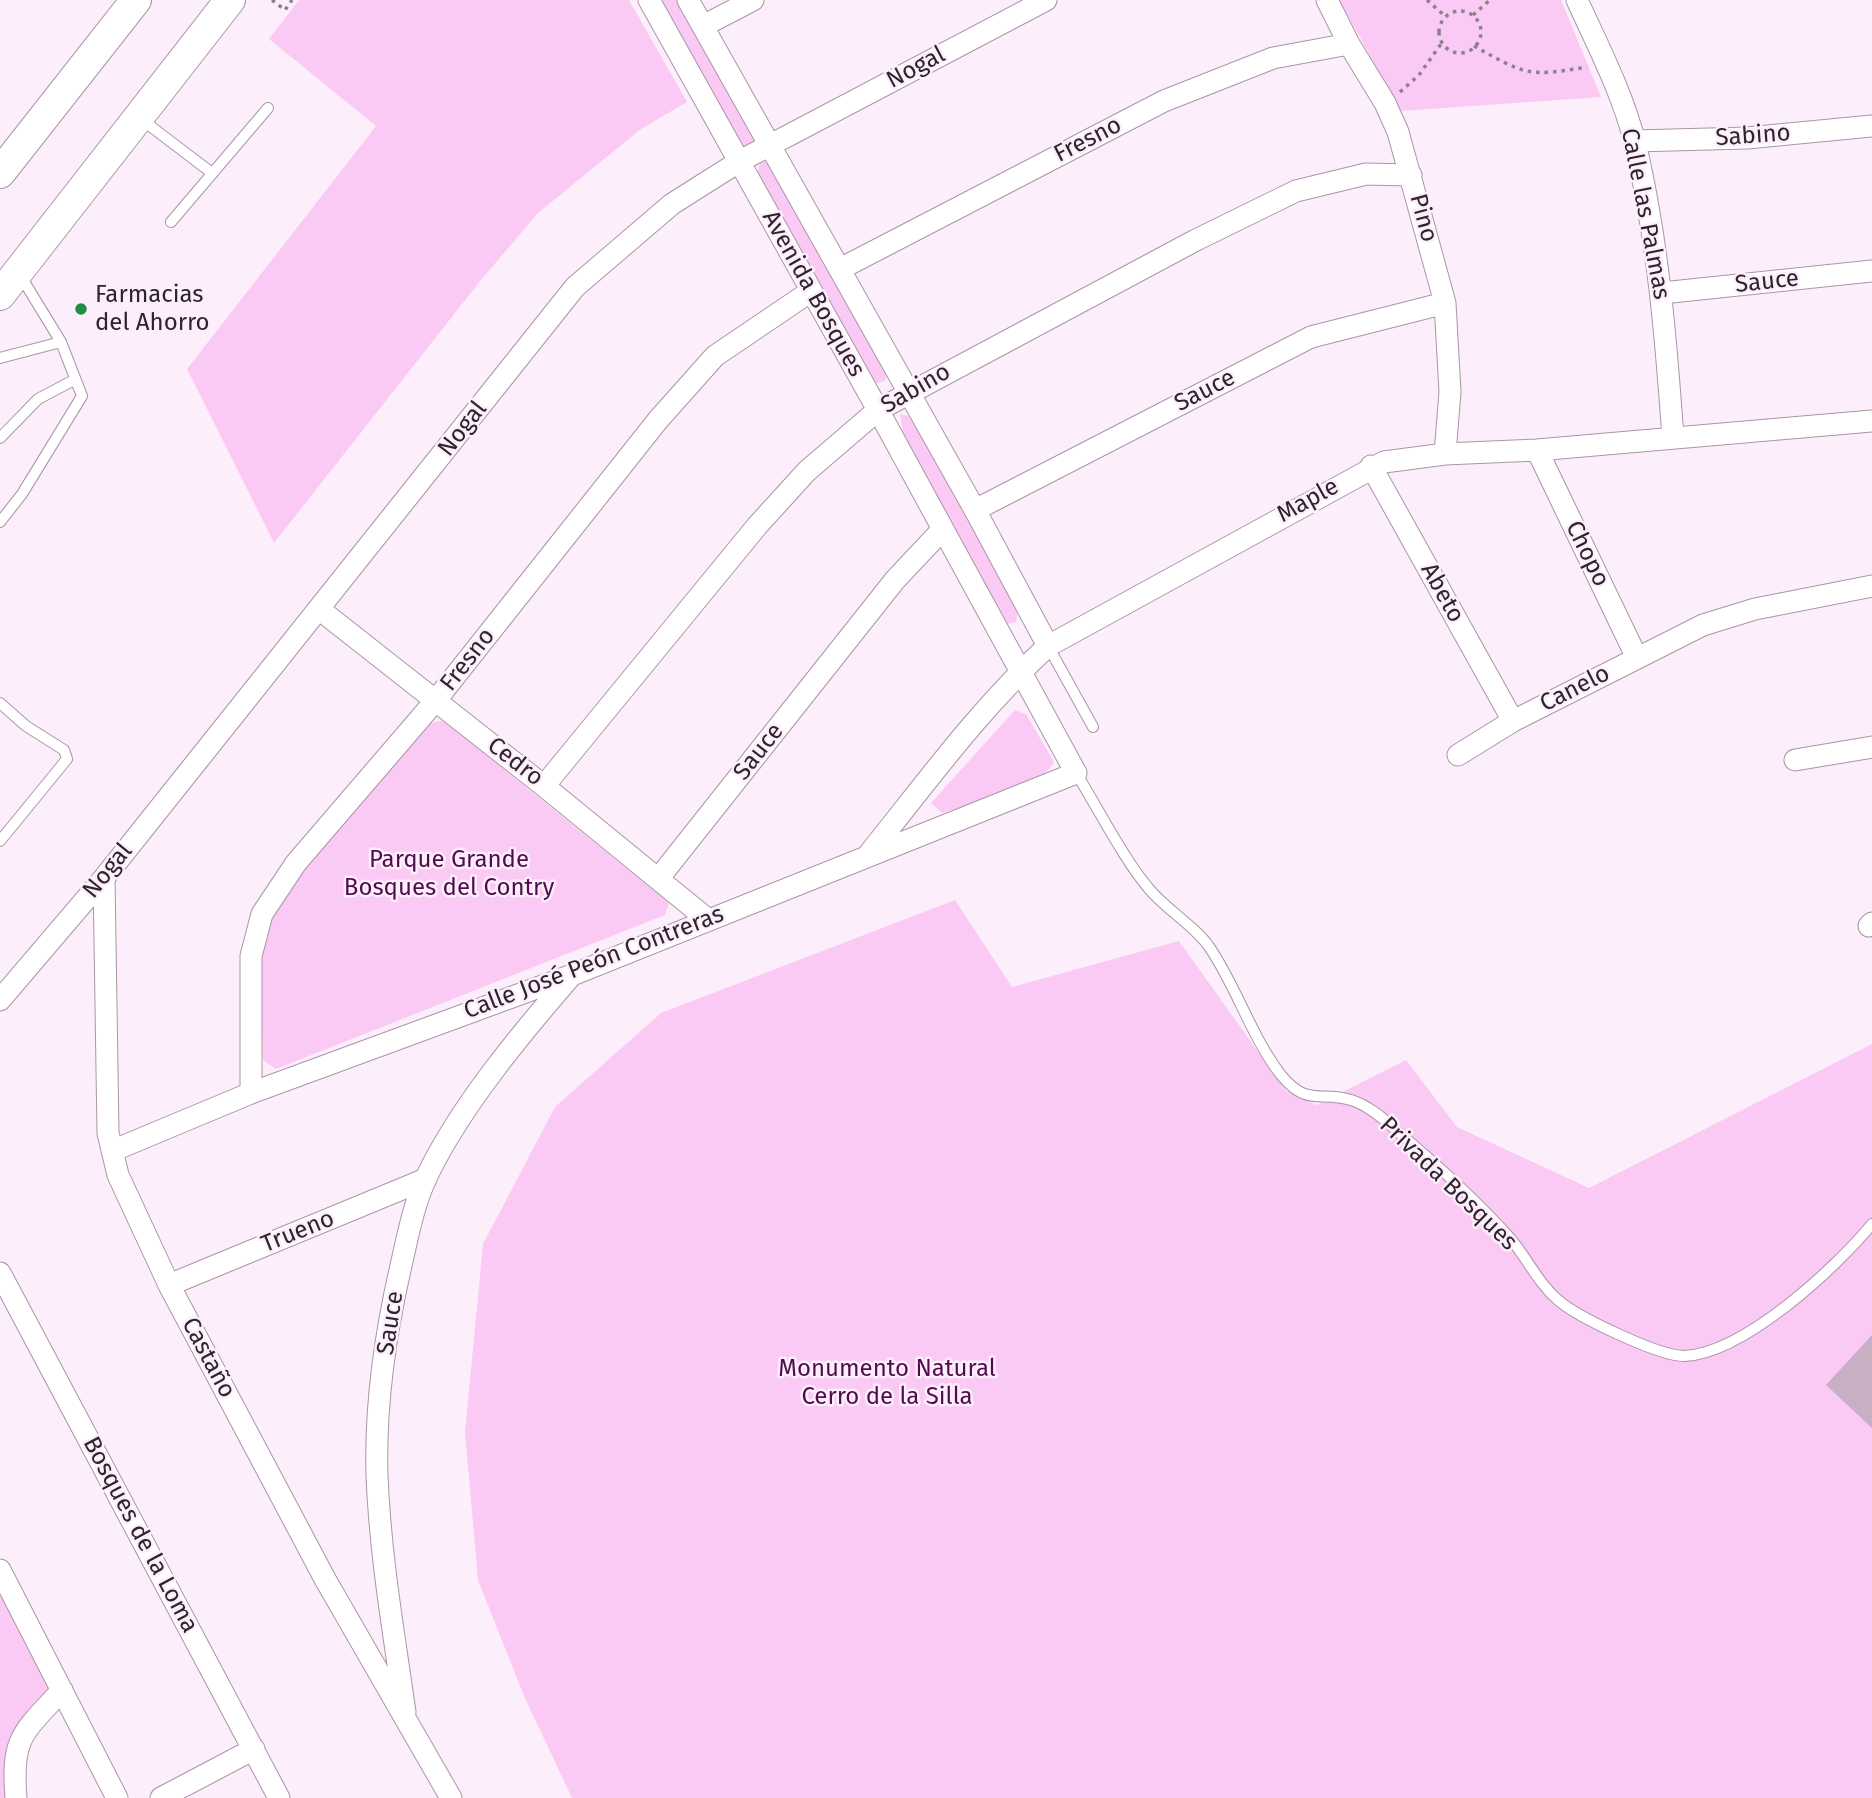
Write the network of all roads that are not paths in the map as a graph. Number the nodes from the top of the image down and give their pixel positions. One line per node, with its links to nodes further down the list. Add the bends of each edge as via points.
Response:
1 (136, 0): 9 (main road)
2 (230, 0): 13 (main road)
3 (649, 0): 17 (street, Avenida Bosques)
4 (688, 0): 10 (street, Avenida Bosques)
5 (753, 0): 10 (street)
6 (1046, 0): 16 (street, Nogal)
7 (1327, 0): 11 (street, Pino)
8 (1579, 0): 15 (street, Calle las Palmas)
9 (121, 11): 18 (main road)
10 (703, 26): 16 (street, Avenida Bosques)
11 (1349, 44): 20 (street, Pino, via 1385,103); 22 (street, Fresno, via 1273,58 1164,101)
12 (268, 108): 19 (lane)
13 (139, 117): 19 (lane); 24 (main road)
14 (1872, 126): 15 (street, Sabino, via 1747,138)
15 (1634, 141): 26 (street, Calle las Palmas)
16 (770, 145): 17 (street, Nogal); 22 (street, Avenida Bosques)
17 (740, 161): 25 (street, Avenida Bosques); 43 (street, Nogal, via 672,204 575,287)
18 (0, 173)
19 (212, 173): 21 (lane)
20 (1411, 175): 27 (street, Pino); 31 (street, Sabino, via 1366,174 1296,191)
21 (171, 222)
22 (840, 269): 31 (street, Avenida Bosques)
23 (1872, 271): 26 (street, Sauce)
24 (9, 284): 28 (lane)
25 (811, 291): 32 (street, Avenida Bosques); 47 (street, Fresno, via 715,356 658,420)
26 (1662, 293): 34 (street, Calle las Palmas)
27 (1445, 303): 37 (street, Pino, via 1450,392); 39 (street, Sauce, via 1311,337)
28 (61, 342): 29 (lane); 30 (lane)
29 (0, 358)
30 (74, 380): 35 (lane, via 37,399); 40 (lane, via 81,400)
31 (907, 391): 32 (street, Sabino); 39 (street, Avenida Bosques)
32 (878, 410): 41 (street, Avenida Bosques); 55 (street, Sabino, via 807,471 757,526)
33 (1872, 421): 34 (street, Maple)
34 (1673, 438): 36 (street, Maple)
35 (0, 439)
36 (1537, 450): 37 (street, Maple); 45 (street, Chopo)
37 (1445, 454): 38 (street, Maple)
38 (1371, 466): 44 (street, Maple); 49 (street, Abeto)
39 (975, 510): 44 (street, Avenida Bosques)
40 (0, 522)
41 (942, 530): 46 (street, Avenida Bosques); 59 (street, Sauce, via 895,580)
42 (1872, 586): 45 (street, Canelo, via 1742,613 1703,625)
43 (319, 610): 47 (street, Cedro); 58 (street, Nogal)
44 (1048, 646): 46 (street, Maple); 50 (lane)
45 (1637, 658): 49 (street, Canelo)
46 (1019, 672): 54 (street, Avenida Bosques); 57 (street, Maple)
47 (436, 700): 55 (street, Cedro); 63 (street, Fresno, via 296,863 262,914 251,956)
48 (0, 703): 56 (lane, via 64,750 67,759)
49 (1513, 721): 52 (street, Canelo)
50 (1093, 727)
51 (1872, 747): 53 (street)
52 (1458, 755)
53 (1795, 760)
54 (1076, 773): 57 (street, Calle José Peón Contreras); 66 (lane, Privada Bosques, via 1150,890 1209,946 1280,1073 1310,1097 1363,1105 1397,1131 1512,1240 1549,1292 1574,1312 1667,1354 1702,1352 1720,1346 1805,1293)
55 (544, 786): 59 (street, Cedro)
56 (0, 841)
57 (867, 856): 60 (street, Calle José Peón Contreras)
58 (104, 878): 62 (street, Nogal); 64 (street, Castaño)
59 (659, 879): 60 (street, Cedro)
60 (707, 919): 61 (street, Calle José Peón Contreras)
61 (572, 975): 63 (street, Calle José Peón Contreras); 65 (street, Sauce, via 517,1039)
62 (0, 1000)
63 (251, 1093): 64 (street, Calle José Peón Contreras)
64 (111, 1151): 68 (street, Castaño)
65 (426, 1179): 68 (street, Trueno); 71 (street, Sauce, via 392,1307 380,1398 377,1474)
66 (1872, 1224)
67 (0, 1273): 72 (street, Bosques de la Loma)
68 (169, 1284): 71 (street, Castaño, via 325,1579)
69 (0, 1570): 70 (street)
70 (62, 1690): 73 (street, via 18,1744); 74 (street)
71 (406, 1721): 77 (street, Castaño)
72 (254, 1749): 75 (street); 76 (street, Bosques de la Loma)
73 (16, 1798)
74 (117, 1798)
75 (161, 1798)
76 (279, 1798)
77 (451, 1798)

